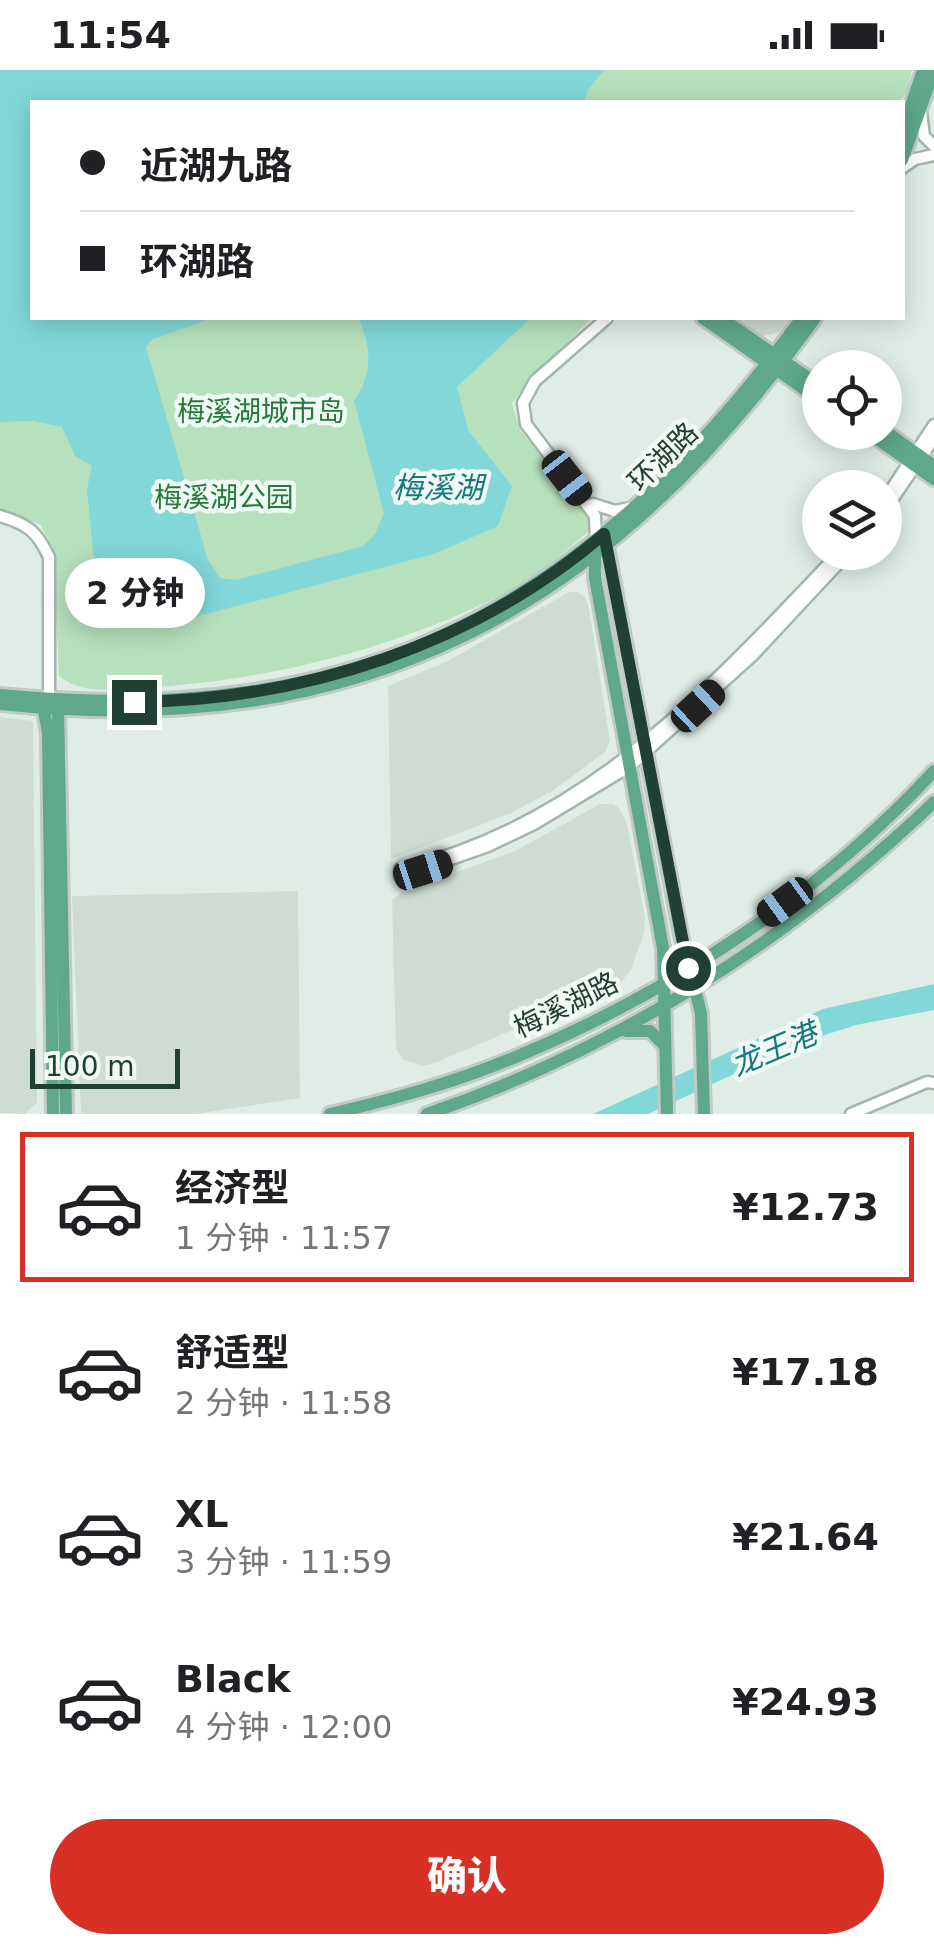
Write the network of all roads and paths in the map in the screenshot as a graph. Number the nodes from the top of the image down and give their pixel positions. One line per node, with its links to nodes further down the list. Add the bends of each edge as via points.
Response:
1 (924, 70): 3 (main road)
2 (934, 70): 3 (main road)
3 (912, 114): 4 (main road); 6 (street)
4 (905, 142)
5 (905, 146): 6 (street)
6 (934, 151): 7 (street)
7 (905, 166)
8 (608, 320): 25 (street, via 535,380 523,403 530,430)
9 (707, 320): 14 (main road)
10 (723, 320): 14 (main road)
11 (801, 320): 13 (main road, 环湖路)
12 (812, 320): 13 (main road, 环湖路)
13 (796, 334): 14 (main road); 15 (main road, 环湖路); 16 (main road)
14 (746, 341): 15 (main road); 17 (main road)
15 (776, 362): 16 (main road); 17 (main road, 环湖路)
16 (802, 381): 17 (main road, via 773,382)
17 (751, 392): 24 (main road, 环湖路); 27 (main road, 环湖路, via 701,457)
18 (933, 434): 19 (street); 20 (street)
19 (902, 439)
20 (922, 460): 21 (main road); 22 (street)
21 (934, 480): 23 (street)
22 (902, 482)
23 (902, 486)
24 (636, 506): 25 (street); 28 (main road, 环湖路)
25 (594, 510): 28 (street); 28 (street, via 601,518)
26 (0, 516): 36 (street, via 26,524 49,556)
27 (632, 522): 28 (main road, 环湖路); 32 (main road, via 618,544)
28 (598, 545): 31 (main road, 环湖路); 32 (main road); 33 (main road); 36 (main road, 环湖路, via 456,630 335,675 200,699)
29 (823, 570): 39 (street)
30 (831, 570): 39 (street, via 753,654)
31 (554, 585): 33 (main road, via 585,581); 36 (main road, 环湖路, via 461,638 321,688 188,710)
32 (614, 589): 37 (main road)
33 (598, 594): 38 (main road)
34 (0, 695): 36 (main road, 环湖路)
35 (0, 704): 36 (main road, 环湖路)
36 (48, 704): 61 (main road); 62 (main road)
37 (639, 719): 39 (street, via 650,732); 40 (main road)
38 (622, 725): 41 (main road); 43 (street)
39 (663, 733): 40 (street); 44 (street)
40 (644, 750): 41 (street); 44 (main road)
41 (629, 762): 43 (street); 45 (street); 46 (main road)
42 (934, 770): 50 (main road, 梅溪湖路, via 828,870)
43 (608, 772): 45 (street, via 532,819 400,869 400,877 488,846)
44 (651, 783): 48 (main road)
45 (593, 789): 46 (street, via 623,784)
46 (635, 795): 49 (main road)
47 (934, 802): 52 (main road, 梅溪湖路, via 842,885)
48 (681, 936): 50 (main road, via 697,950); 51 (main road)
49 (662, 939): 53 (main road); 55 (main road, via 656,972)
50 (720, 947): 51 (main road, 梅溪湖路)
51 (688, 968): 53 (main road, 梅溪湖路); 54 (main road)
52 (724, 968): 54 (main road, 梅溪湖路); 57 (main road, via 708,990)
53 (665, 982): 55 (main road, 梅溪湖路); 56 (main road)
54 (696, 986): 56 (main road, 梅溪湖路); 57 (main road)
55 (637, 998): 63 (main road, 梅溪湖路, via 516,1057 407,1096)
56 (666, 1005): 58 (main road, 梅溪湖路); 59 (main road)
57 (702, 1026): 66 (main road)
58 (612, 1035): 59 (main road, via 650,1031); 64 (main road, 梅溪湖路, via 501,1088)
59 (666, 1047): 65 (main road)
60 (934, 1083): 67 (street)
61 (53, 1114)
62 (66, 1114)
63 (330, 1114)
64 (427, 1114)
65 (667, 1114)
66 (704, 1114)
67 (851, 1114)

